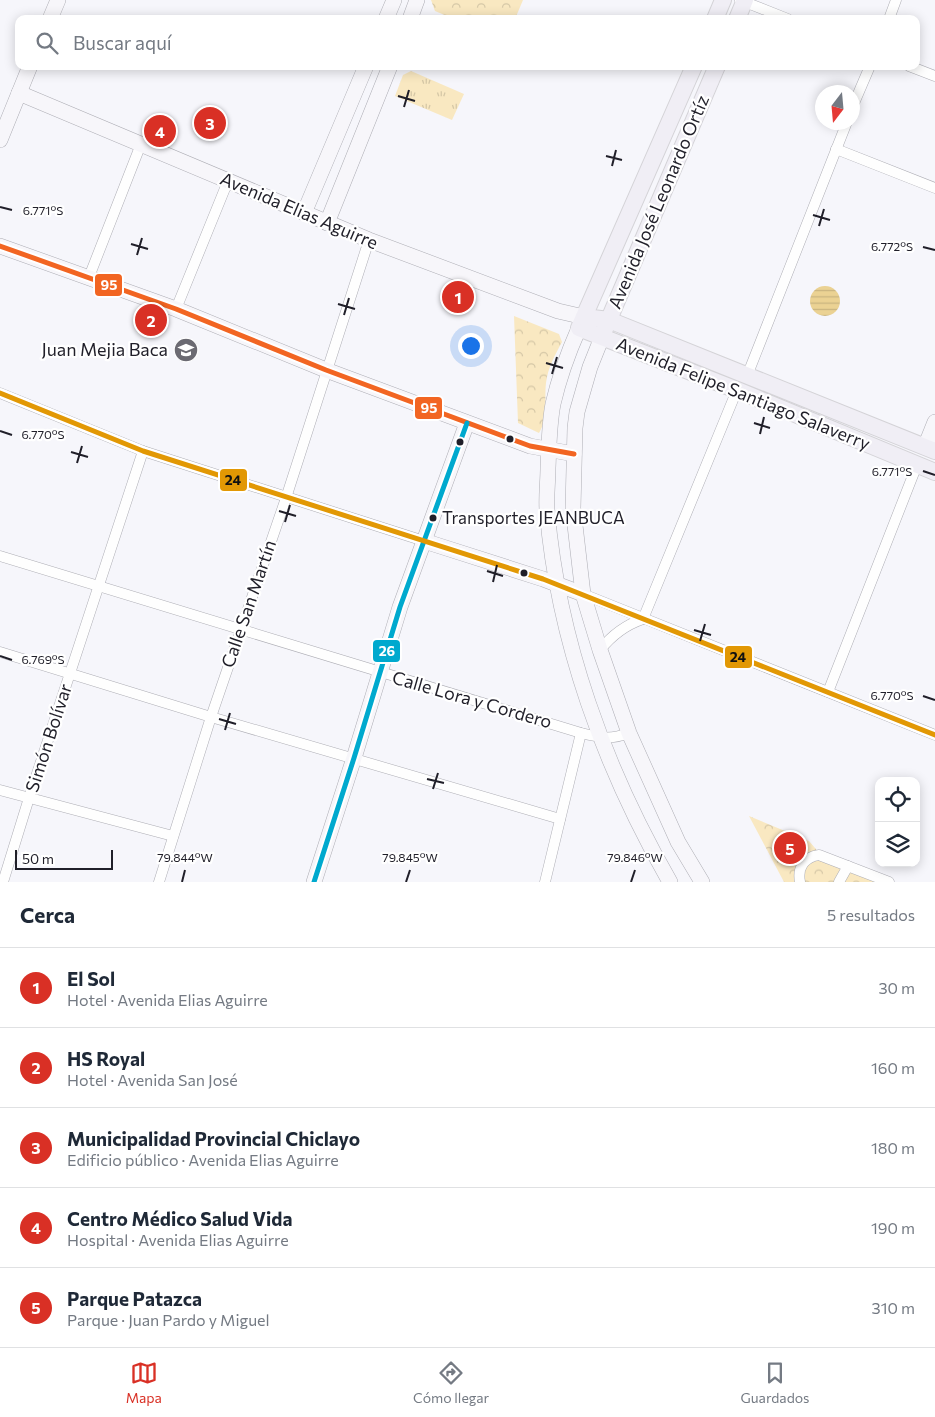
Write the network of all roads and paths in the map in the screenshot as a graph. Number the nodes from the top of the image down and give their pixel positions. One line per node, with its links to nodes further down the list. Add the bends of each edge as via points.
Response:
1 (58, 0): 7 (main road)
2 (394, 0): 8 (main road)
3 (417, 0): 9 (main road)
4 (723, 0): 10 (main road)
5 (896, 0): 13 (street)
6 (743, 1): 11 (main road); 12 (street)
7 (52, 15)
8 (388, 15)
9 (411, 15)
10 (717, 15)
11 (738, 15)
12 (778, 15)
13 (890, 15)
14 (28, 70): 23 (main road)
15 (364, 70): 30 (main road)
16 (388, 70): 31 (main road)
17 (692, 70): 37 (main road, Avenida José Leonardo Ortíz)
18 (715, 70): 36 (main road, Avenida José Leonardo Ortíz)
19 (868, 70): 22 (street)
20 (919, 70): 21 (street)
21 (935, 76)
22 (860, 89)
23 (19, 93): 25 (main road); 26 (main road, Avenida Elias Aguirre)
24 (844, 130): 27 (street)
25 (0, 140)
26 (141, 144): 28 (main road, Avenida Elias Aguirre); 34 (street)
27 (836, 149): 29 (street); 40 (street)
28 (228, 181): 30 (main road, Avenida Elias Aguirre); 35 (street)
29 (935, 188)
30 (304, 213): 31 (main road, Avenida Elias Aguirre)
31 (327, 223): 32 (main road, Avenida Elias Aguirre)
32 (368, 240): 37 (main road, Avenida Elias Aguirre, via 558,311); 39 (street, Calle San Martín)
33 (0, 246): 34 (main road)
34 (89, 276): 35 (main road)
35 (176, 309): 39 (main road)
36 (609, 320): 37 (main road, Avenida Felipe Santiago Salaverry); 38 (main road, Avenida José Leonardo Ortíz); 40 (main road, Avenida Felipe Santiago Salaverry)
37 (581, 323): 38 (main road, Avenida Felipe Santiago Salaverry); 47 (main road, via 553,405)
38 (602, 337): 41 (main road, Avenida Felipe Santiago Salaverry); 48 (main road, via 577,412)
39 (326, 370): 44 (main road); 51 (street, Calle San Martín)
40 (747, 376): 45 (main road, Avenida Felipe Santiago Salaverry)
41 (737, 390): 49 (main road, Avenida Felipe Santiago Salaverry); 57 (street)
42 (0, 393): 46 (street)
43 (935, 422): 45 (main road)
44 (467, 423): 47 (main road); 52 (main road)
45 (930, 449)
46 (143, 451): 51 (street); 55 (street, Simón Bolívar)
47 (549, 451): 48 (main road); 54 (main road, via 547,508)
48 (574, 454): 56 (main road, via 573,508)
49 (917, 465): 50 (main road, Avenida Felipe Santiago Salaverry); 63 (street)
50 (935, 472)
51 (286, 498): 52 (street); 58 (street, Calle San Martín)
52 (424, 542): 54 (main road); 62 (main road)
53 (0, 556): 55 (street, Calle Lora y Cordero)
54 (556, 584): 56 (main road); 68 (main road)
55 (99, 587): 58 (street, Calle Lora y Cordero); 61 (street, Simón Bolívar)
56 (583, 594): 57 (street); 59 (main road)
57 (643, 619): 59 (street, via 624,627); 63 (street)
58 (240, 630): 62 (street, Calle Lora y Cordero); 64 (street, Calle San Martín)
59 (600, 650): 66 (main road)
60 (0, 652): 61 (street)
61 (71, 673): 64 (street); 71 (street, Simón Bolívar)
62 (380, 673): 65 (street, Calle Lora y Cordero); 69 (main road)
63 (828, 692): 67 (street)
64 (211, 717): 69 (street); 73 (street, Calle San Martín)
65 (581, 733): 68 (street, Calle Lora y Cordero); 72 (street)
66 (629, 733): 68 (street, Calle Lora y Cordero); 80 (main road, via 678,842)
67 (935, 735)
68 (601, 738): 79 (main road, via 632,810)
69 (354, 758): 72 (street); 77 (main road)
70 (0, 790): 71 (street)
71 (29, 798): 73 (street); 75 (street, Simón Bolívar)
72 (560, 819): 78 (street)
73 (173, 836): 76 (street, Calle San Martín)
74 (848, 866): 81 (street, via 826,856 813,856 802,865); 82 (street); 83 (street)
75 (4, 882)
76 (159, 882)
77 (314, 882)
78 (545, 882)
79 (670, 882)
80 (702, 882)
81 (800, 882)
82 (839, 882)
83 (889, 882)

